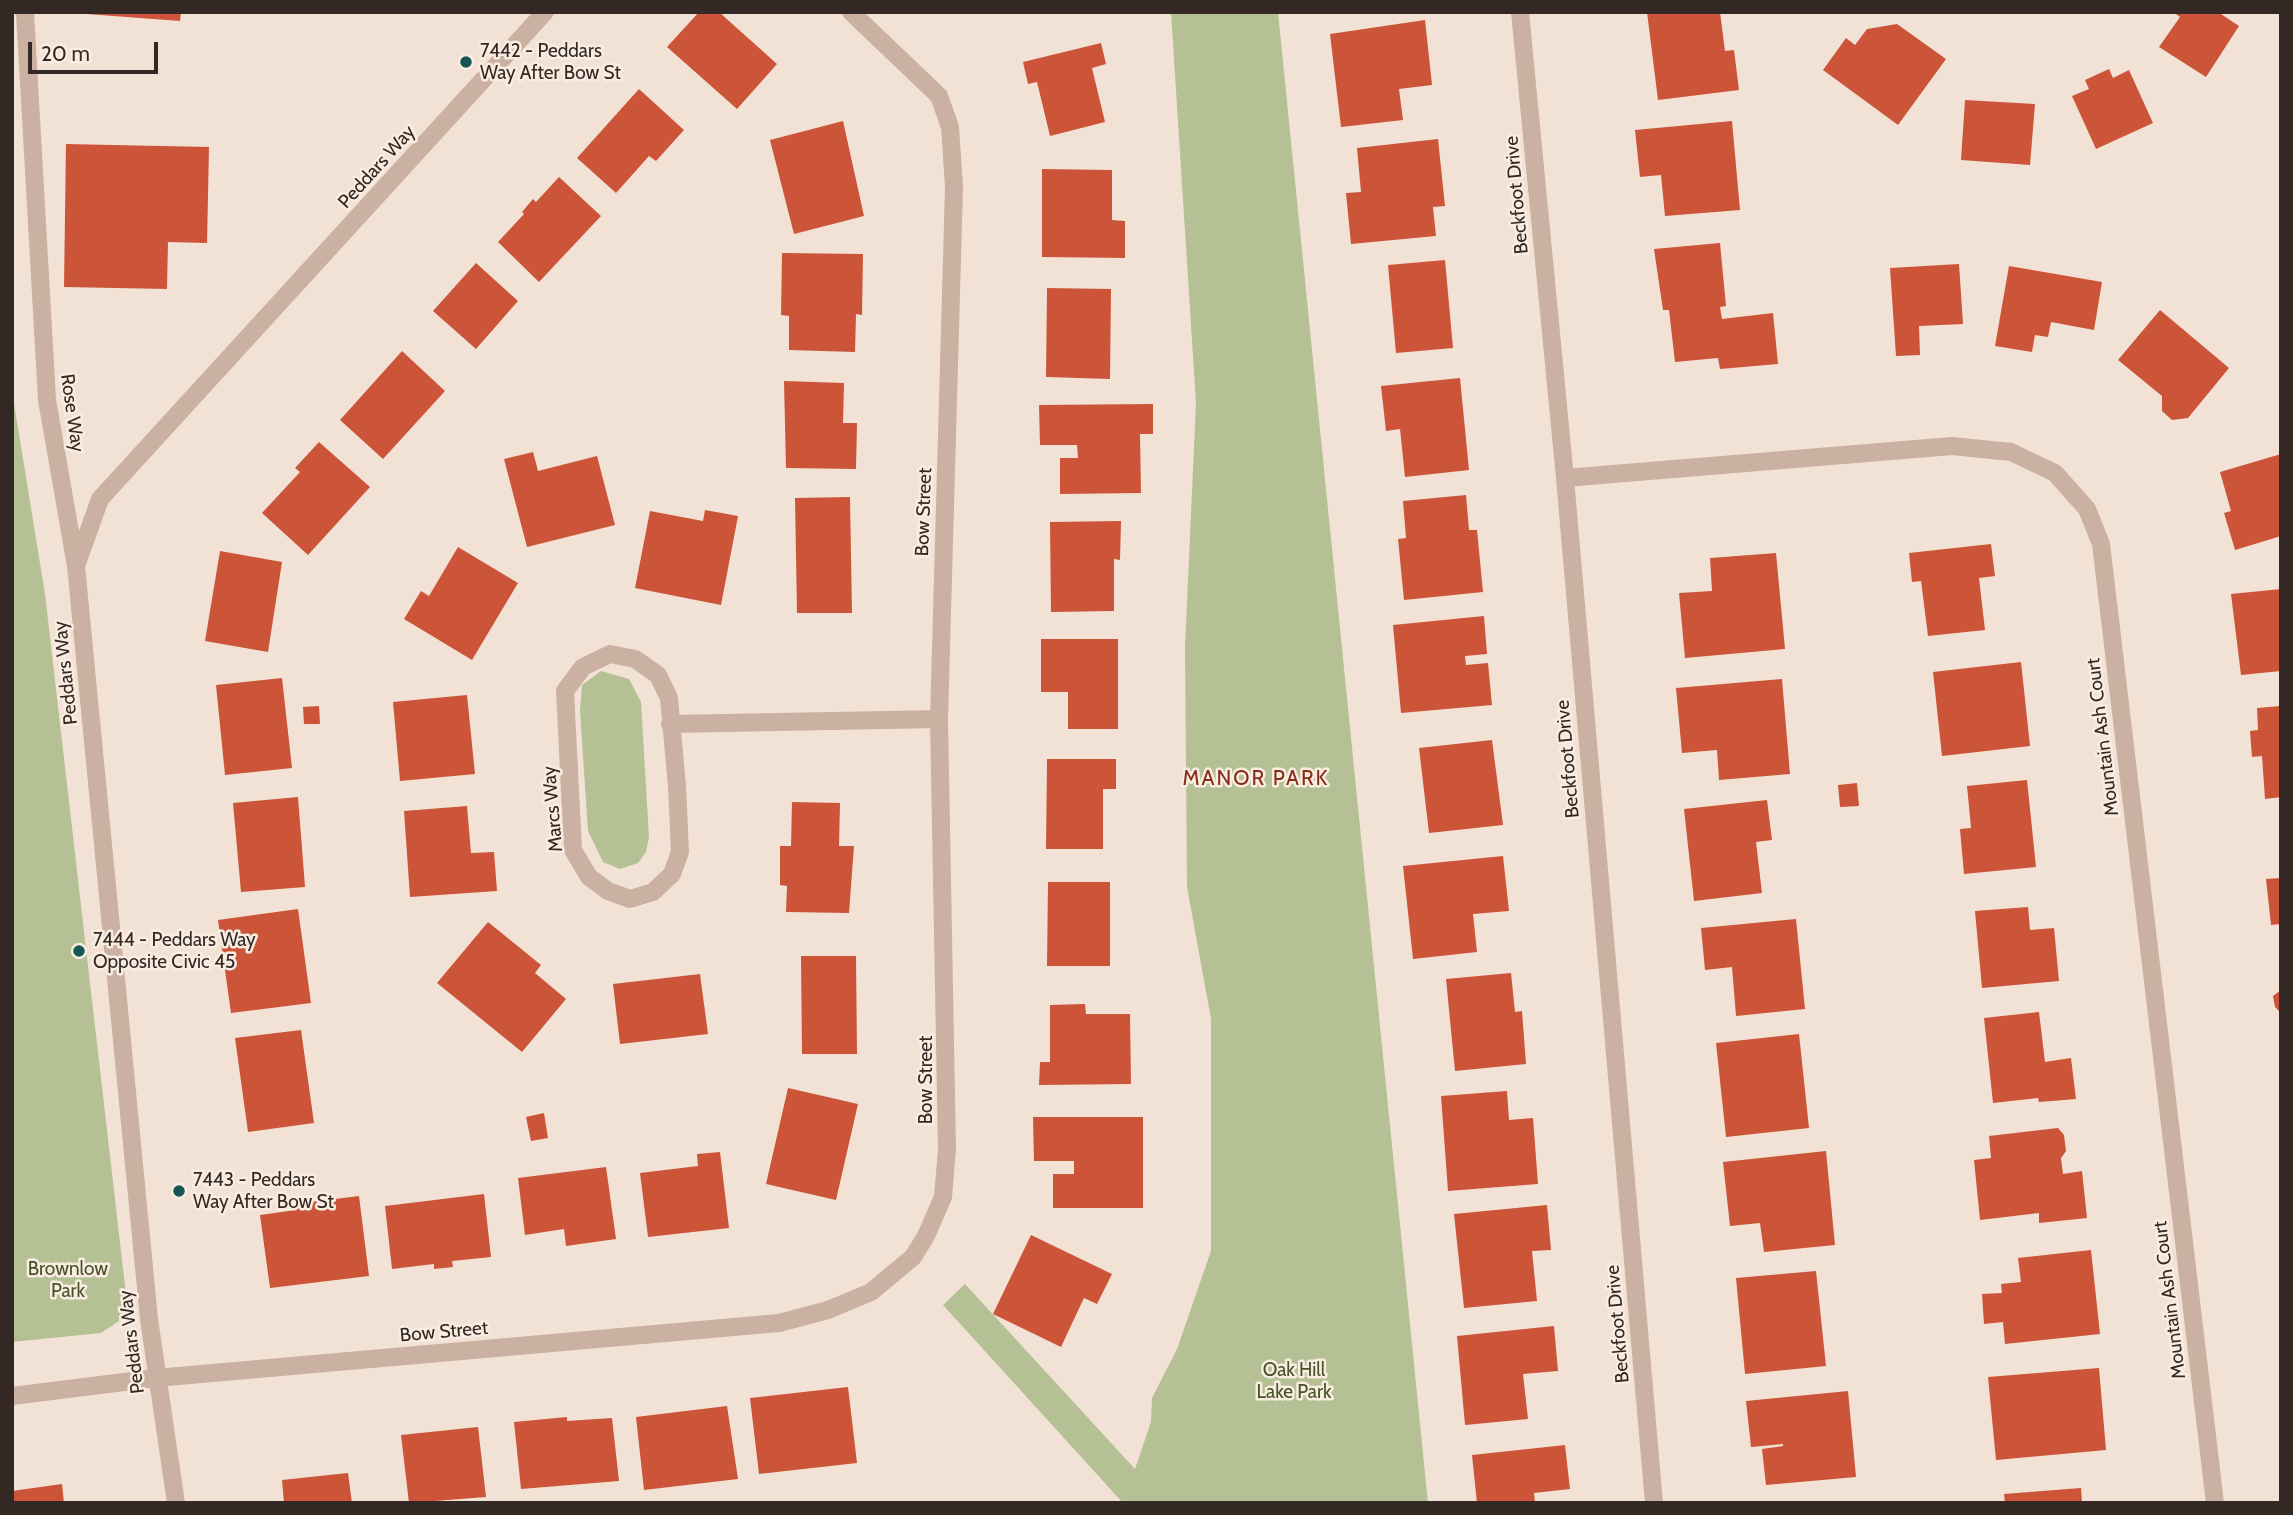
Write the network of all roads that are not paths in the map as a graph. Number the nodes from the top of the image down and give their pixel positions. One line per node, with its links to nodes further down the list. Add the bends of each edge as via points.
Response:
1 (25, 12): 6 (street, Rose Way, via 47,400)
2 (545, 12): 6 (street, Peddars Way, via 100,499)
3 (851, 12): 7 (street, Bow Street, via 939,96 950,127 954,187)
4 (1520, 12): 5 (street, Beckfoot Drive)
5 (1565, 478): 12 (street, Beckfoot Drive); 13 (street, Mountain Ash Court, via 1952,446 2011,452 2055,473 2087,509 2101,544)
6 (76, 566): 9 (street, Peddars Way)
7 (939, 719): 8 (street); 9 (street, Bow Street, via 948,1086 943,1196 913,1257 882,1284 828,1310 779,1323)
8 (670, 724): 8 (street, Marcs Way, via 669,698 658,675 635,659 610,654 583,667 565,691 573,850 589,877 608,891 630,898 653,892 672,874 681,852)
9 (156, 1378): 10 (street, Bow Street); 11 (street, Peddars Way)
10 (12, 1396)
11 (176, 1503)
12 (1654, 1503)
13 (2215, 1503)

